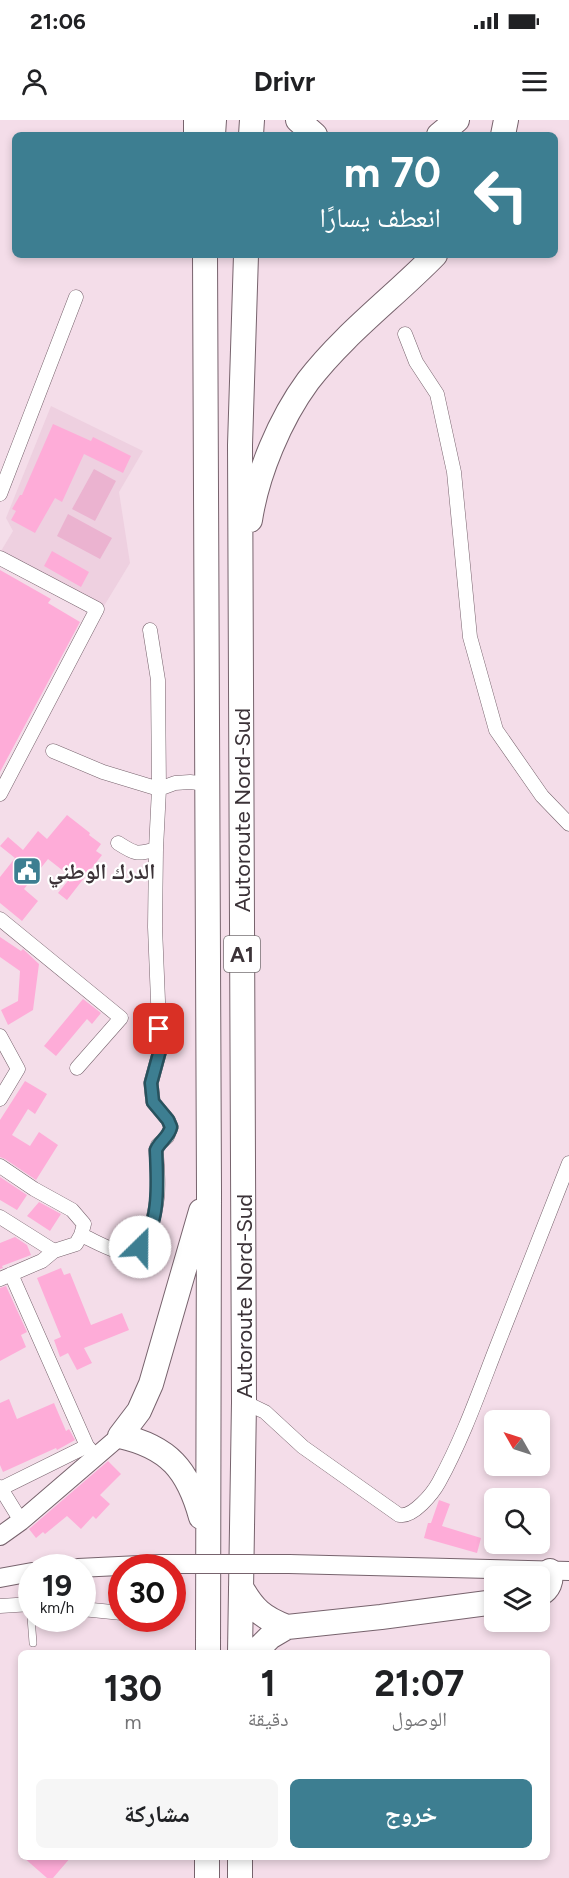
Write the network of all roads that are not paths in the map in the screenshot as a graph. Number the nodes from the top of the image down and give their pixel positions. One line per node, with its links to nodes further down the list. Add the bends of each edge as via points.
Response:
1 (298, 120): 3 (highway)
2 (457, 120): 4 (highway)
3 (312, 132)
4 (443, 132)
5 (205, 258): 15 (highway, Autoroute Nord-Sud / A1)
6 (246, 258): 12 (highway, Autoroute Nord-Sud / A1, via 240,445)
7 (432, 258): 12 (highway, via 308,382 284,423 254,497)
8 (76, 297): 10 (street)
9 (405, 334): 18 (street, via 440,405 454,472 470,637 495,730 542,796)
10 (0, 494)
11 (0, 558): 17 (street, via 97,609)
12 (241, 576): 32 (highway, Autoroute Nord-Sud / A1)
13 (150, 630): 16 (street, via 158,680)
14 (53, 751): 16 (street)
15 (207, 784): 16 (street, via 175,783); 27 (highway, Autoroute Nord-Sud / A1)
16 (159, 789): 20 (street)
17 (0, 794)
18 (569, 824)
19 (118, 843): 20 (street, via 139,854)
20 (156, 849): 29 (street, via 160,1050 151,1083 153,1102 171,1127 156,1150 157,1197 148,1238 133,1253 123,1254)
21 (0, 919): 23 (street, via 121,1018)
22 (0, 1036): 24 (street, via 18,1069)
23 (77, 1068)
24 (0, 1099)
25 (569, 1164): 32 (street, via 467,1423 438,1484 412,1512 399,1515 303,1447 265,1412)
26 (0, 1166): 29 (street, via 72,1210 84,1224)
27 (209, 1192): 33 (highway, via 152,1384 139,1411); 38 (highway, Autoroute Nord-Sud / A1)
28 (0, 1217): 30 (street)
29 (81, 1235): 30 (street, via 76,1244)
30 (54, 1251): 31 (street, via 42,1261)
31 (5, 1276): 34 (street)
32 (244, 1402): 44 (highway, Autoroute Nord-Sud / A1)
33 (120, 1436): 34 (main road); 38 (highway, via 155,1447 183,1473 192,1488)
34 (92, 1452): 35 (street); 36 (main road)
35 (0, 1488): 36 (street)
36 (21, 1521): 37 (main road)
37 (0, 1536)
38 (208, 1541): 51 (highway, Autoroute Nord-Sud / A1)
39 (96, 1567): 40 (main road, bridge, via 289,1564)
40 (560, 1571): 43 (highway)
41 (18, 1575): 42 (main road)
42 (0, 1578)
43 (550, 1583)
44 (241, 1587): 48 (highway, via 260,1613); 52 (highway, Autoroute Nord-Sud / A1)
45 (484, 1603): 48 (highway)
46 (18, 1605): 47 (street)
47 (0, 1606)
48 (287, 1627): 53 (highway)
49 (32, 1632): 50 (lane)
50 (33, 1643)
51 (208, 1650)
52 (240, 1650)
53 (257, 1650)
54 (207, 1860): 56 (highway)
55 (240, 1860): 57 (highway)
56 (207, 1878)
57 (240, 1878)

